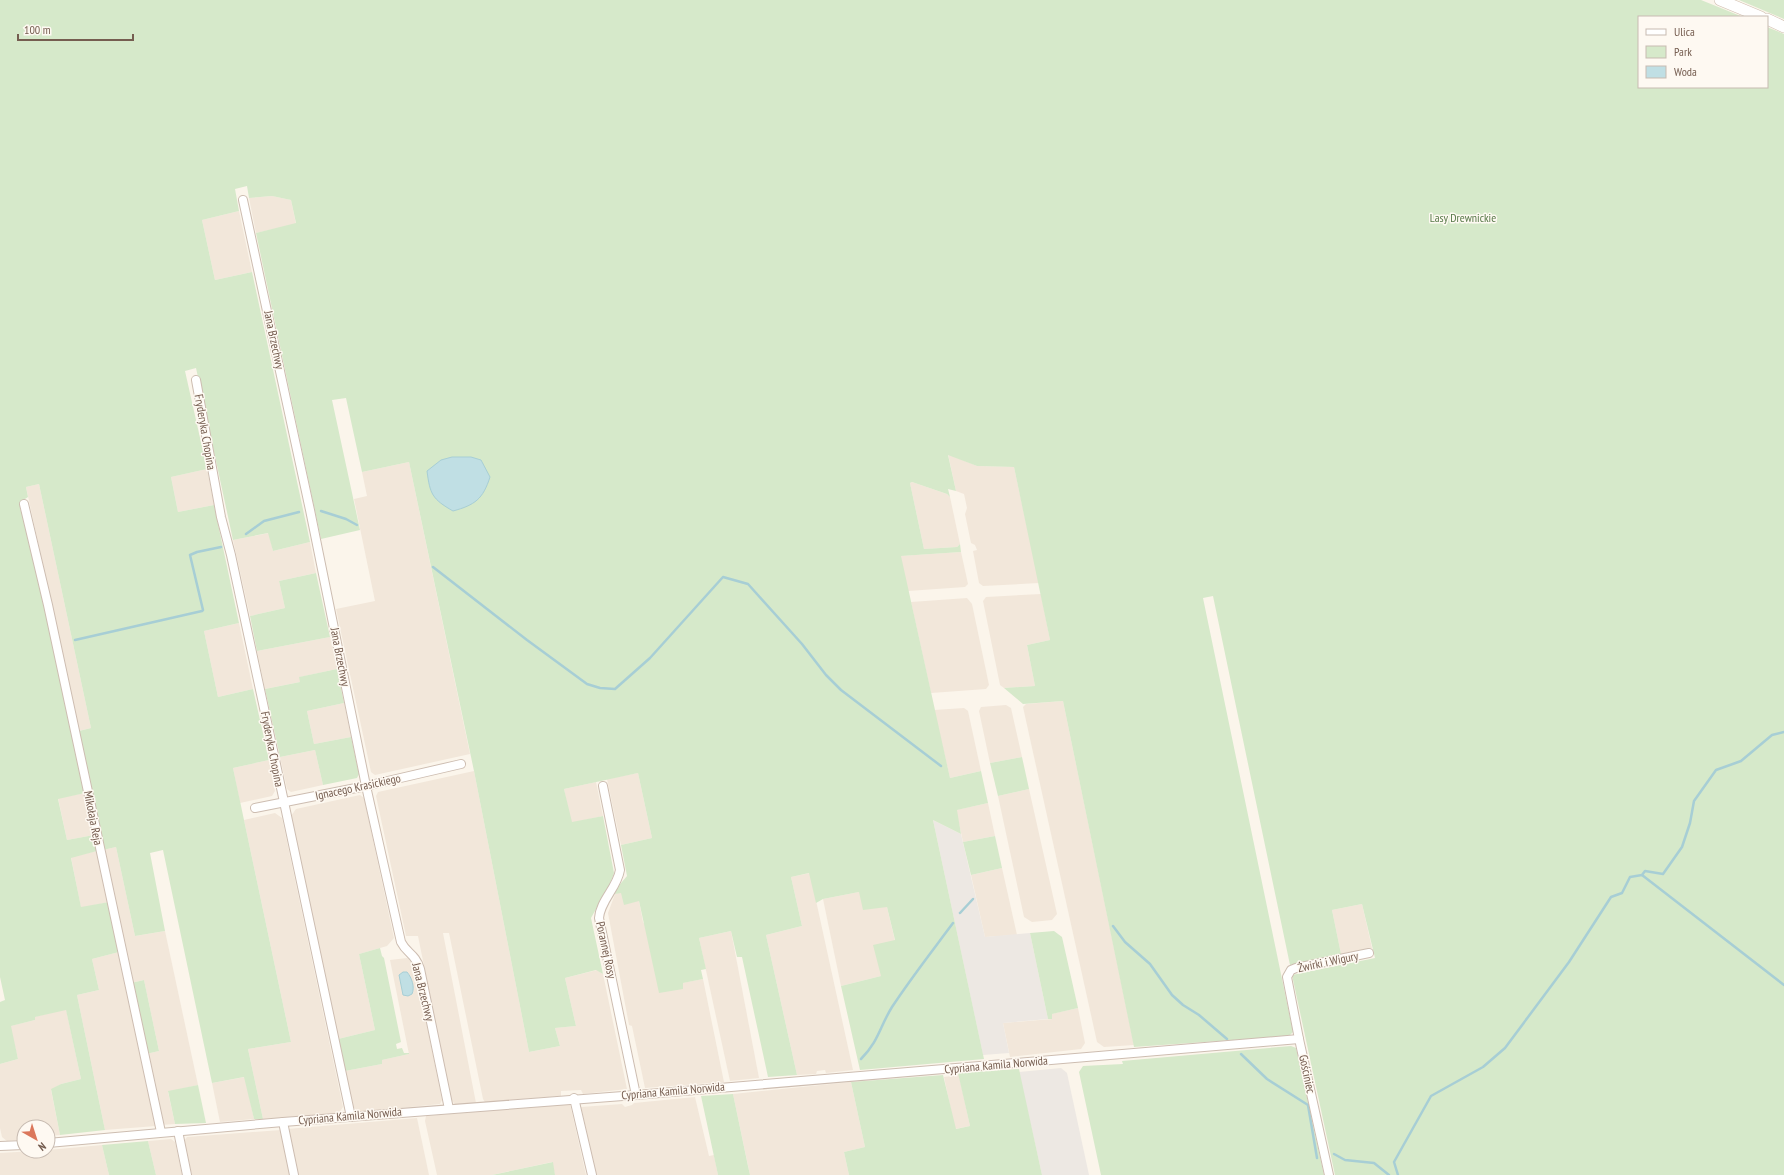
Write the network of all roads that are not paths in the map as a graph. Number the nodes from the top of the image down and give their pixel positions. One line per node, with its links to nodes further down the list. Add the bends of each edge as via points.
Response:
1 (1720, 0): 2 (main road)
2 (1759, 16)
3 (1768, 20): 4 (main road)
4 (1784, 26)
5 (243, 200): 9 (street, Jana Brzechwy)
6 (196, 380): 11 (street, Fryderyka Chopina, via 221,517)
7 (24, 504): 22 (street, Mikołaja Reja)
8 (461, 764): 9 (street, Ignacego Krasickiego)
9 (366, 786): 11 (street, Ignacego Krasickiego); 18 (street, Jana Brzechwy, via 401,942 415,957 420,969)
10 (602, 786): 16 (street, Porannej Rosy, via 620,870 599,918)
11 (283, 802): 12 (street, Ignacego Krasickiego); 19 (street, Fryderyka Chopina)
12 (255, 808)
13 (1369, 953): 14 (street, Żwirki i Wigury, via 1296,968)
14 (1288, 974): 15 (street, Gościniec, via 1287,981)
15 (1299, 1039): 16 (street, Cypriana Kamila Norwida); 29 (street, Gościniec)
16 (636, 1094): 17 (street, Cypriana Kamila Norwida)
17 (574, 1098): 18 (street, Cypriana Kamila Norwida); 28 (street)
18 (449, 1109): 19 (street, Cypriana Kamila Norwida)
19 (351, 1118): 20 (street, Cypriana Kamila Norwida)
20 (283, 1122): 21 (street, Cypriana Kamila Norwida); 27 (street)
21 (178, 1131): 22 (street, Cypriana Kamila Norwida); 26 (street)
22 (161, 1132): 23 (street, Cypriana Kamila Norwida)
23 (56, 1142)
24 (0, 1145): 25 (street)
25 (16, 1145)
26 (187, 1175)
27 (294, 1175)
28 (592, 1175)
29 (1329, 1175)

